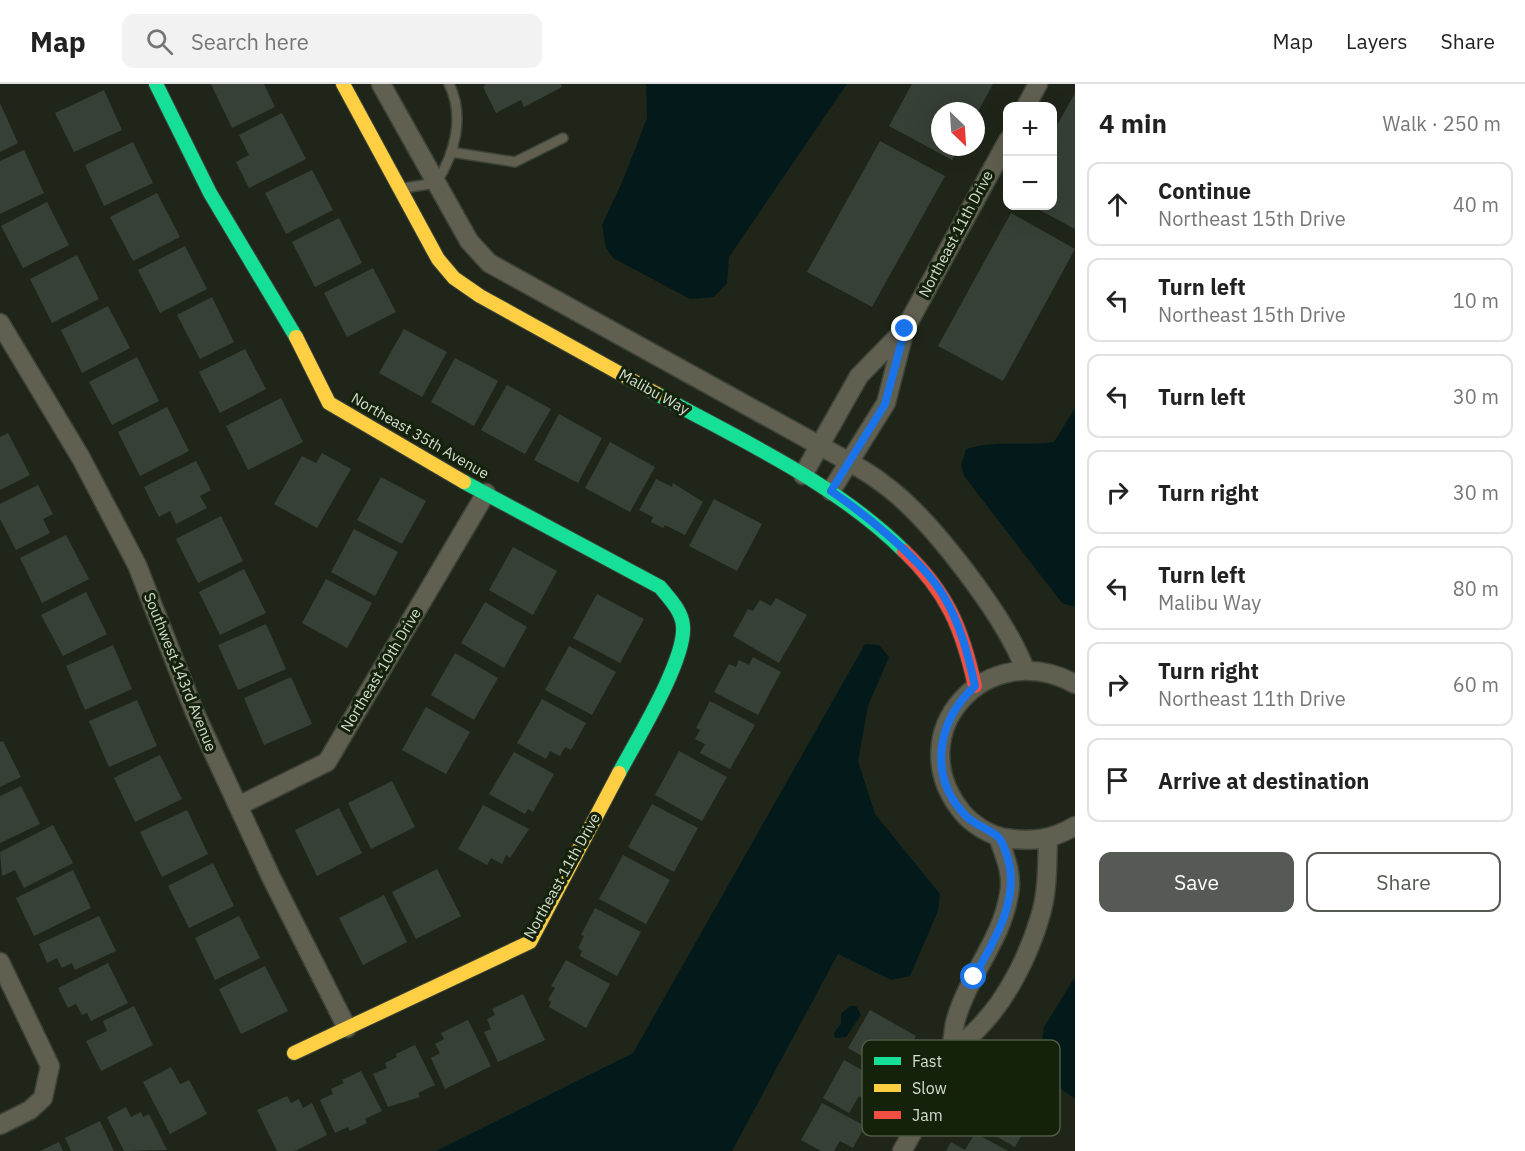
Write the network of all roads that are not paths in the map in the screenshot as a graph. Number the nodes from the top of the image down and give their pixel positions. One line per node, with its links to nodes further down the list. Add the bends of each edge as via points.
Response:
1 (156, 84): 18 (street, Northeast 35th Avenue, via 210,193 287,319 329,403)
2 (343, 84): 11 (street, Malibu Way)
3 (381, 84): 10 (street)
4 (449, 84): 9 (lane, via 457,100 458,123)
5 (1038, 84): 6 (street)
6 (1028, 102)
7 (563, 138): 9 (lane, via 515,162)
8 (1003, 149): 13 (street, Northeast 11th Drive)
9 (451, 152): 10 (lane)
10 (436, 183): 11 (lane); 14 (street, via 469,241 489,263)
11 (399, 188): 16 (street, Malibu Way, via 438,259 454,278)
12 (0, 323): 23 (street, Southwest 143rd Avenue, via 81,458 137,565 195,713)
13 (905, 329): 14 (street, Northeast 11th Drive, via 859,376); 15 (street, Northeast 11th Drive, via 885,404)
14 (821, 446): 15 (street); 16 (street, Northeast 11th Drive)
15 (851, 463): 17 (street, Northeast 11th Drive); 20 (street, via 884,484 936,535 998,617)
16 (804, 475): 17 (street, Malibu Way)
17 (831, 491): 22 (street, Malibu Way, via 905,552 942,593 966,643)
18 (486, 493): 19 (street, Northeast 35th Avenue, via 660,587); 23 (street, Northeast 10th Drive, via 327,762)
19 (680, 611): 28 (street, Northeast 11th Drive, via 686,626 671,673 530,942)
20 (1025, 669): 21 (street, via 1043,670); 22 (street, via 999,674)
21 (1075, 684)
22 (975, 686): 25 (street, via 961,699 944,731 941,768 946,786 966,817)
23 (238, 806): 28 (street, Southwest 143rd Avenue)
24 (1075, 826): 26 (street)
25 (999, 837): 26 (street, via 1023,841); 29 (street, via 1010,870 1010,894 998,935 956,1017)
26 (1048, 838): 30 (street, via 1041,916 997,1006)
27 (0, 962): 32 (street, via 50,1066 43,1098 30,1110)
28 (347, 1028): 31 (street, Northeast 11th Drive)
29 (952, 1040)
30 (965, 1040)
31 (294, 1053)
32 (0, 1125)
33 (911, 1136): 34 (street)
34 (902, 1151)

